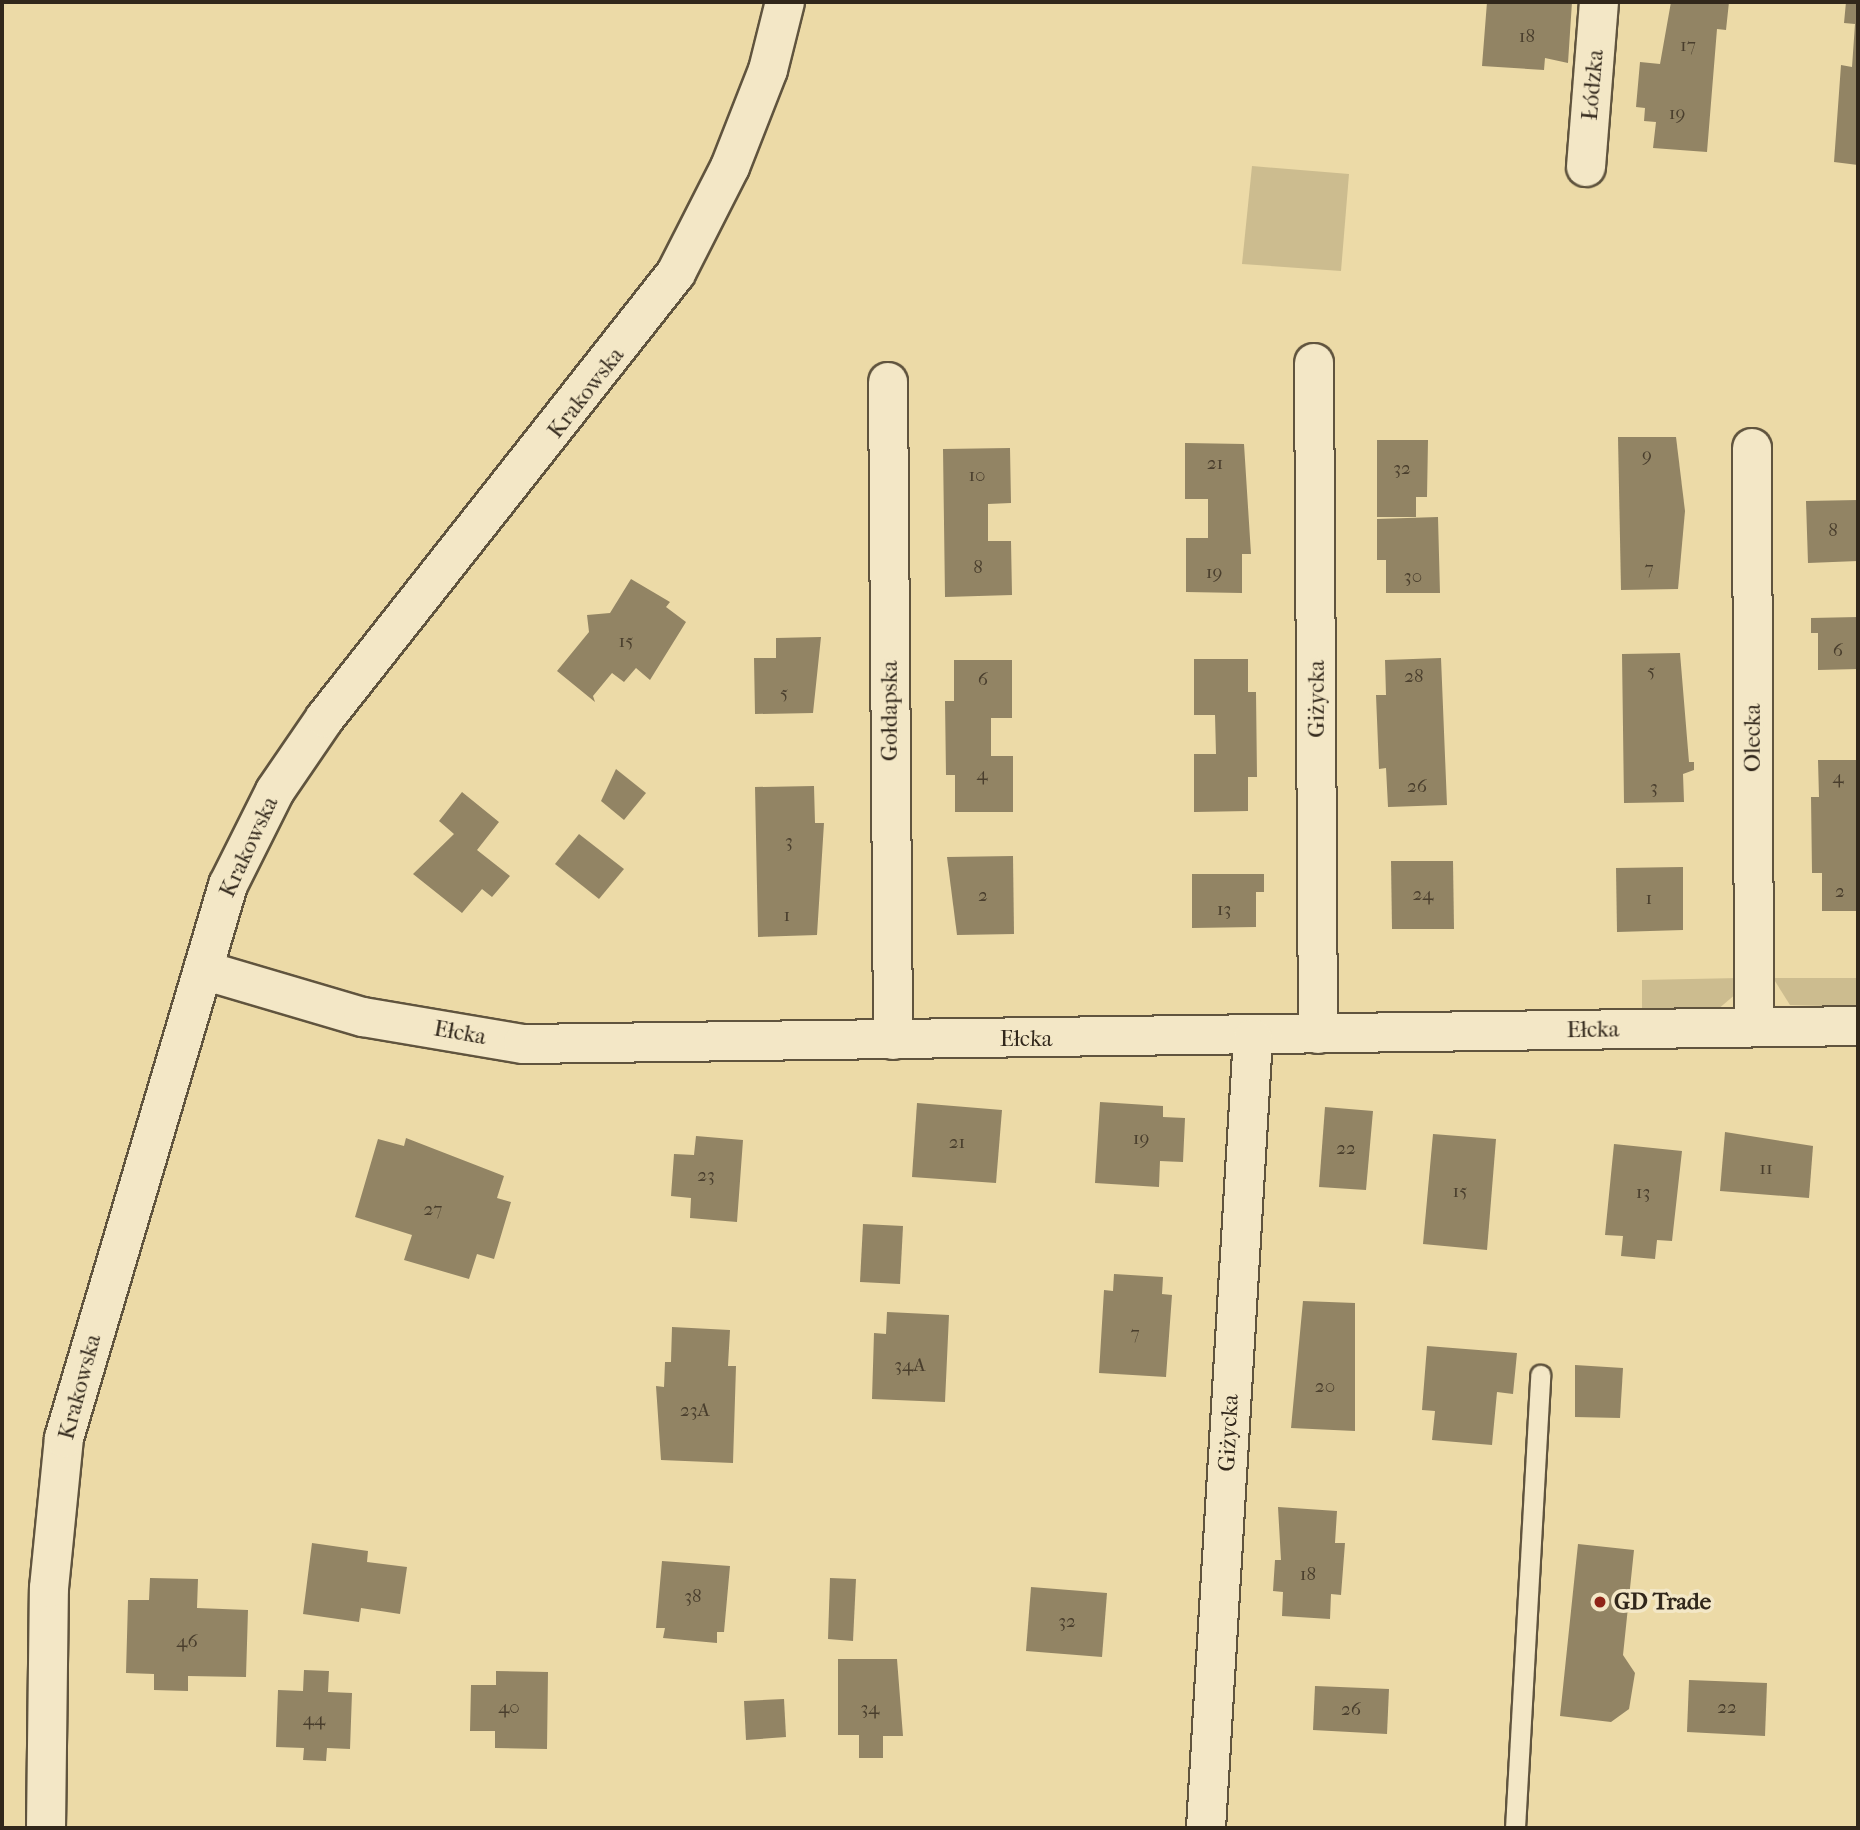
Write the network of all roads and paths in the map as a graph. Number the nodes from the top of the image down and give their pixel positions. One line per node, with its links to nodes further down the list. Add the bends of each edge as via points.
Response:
1 (785, 2): 7 (street, Krakowska, via 768,70 730,167 676,273 275,791 228,885)
2 (1599, 2): 3 (street, Łódzka)
3 (1586, 167)
4 (1314, 363): 10 (street, Giżycka)
5 (888, 382): 12 (street, Gołdapska)
6 (1752, 448): 9 (street, Olecka)
7 (202, 970): 12 (street, Ełcka, via 363,1017 523,1044); 14 (street, Krakowska, via 64,1438 49,1588)
8 (1858, 1026): 9 (street, Ełcka)
9 (1754, 1027): 10 (street, Ełcka)
10 (1318, 1034): 11 (street, Ełcka)
11 (1253, 1038): 12 (street, Ełcka); 15 (street, Giżycka)
12 (893, 1040)
13 (1540, 1375): 16 (lane)
14 (46, 1828)
15 (1206, 1828)
16 (1515, 1828)

